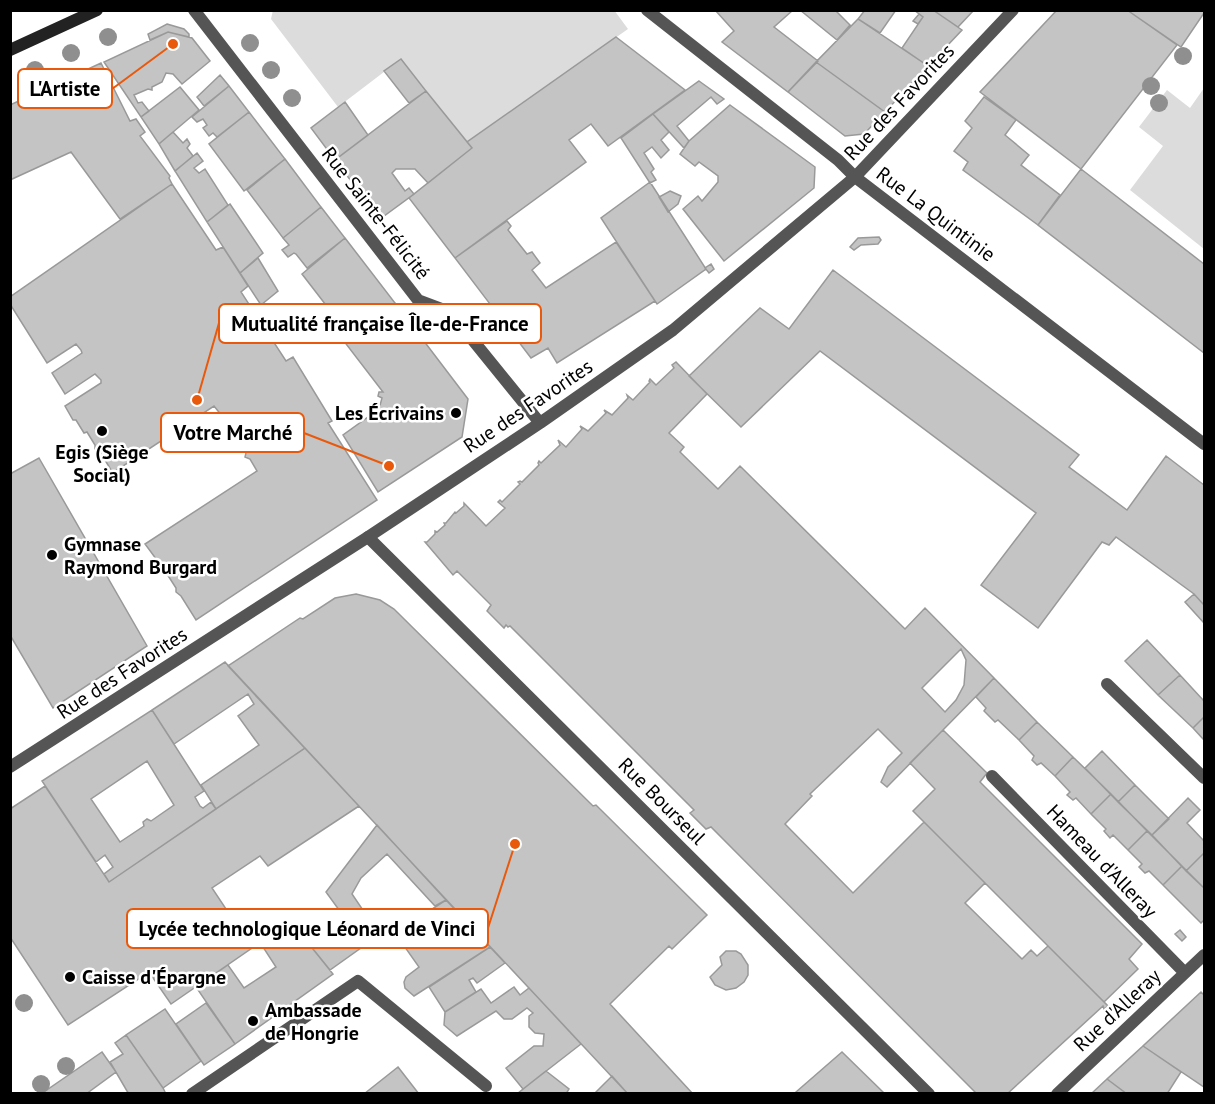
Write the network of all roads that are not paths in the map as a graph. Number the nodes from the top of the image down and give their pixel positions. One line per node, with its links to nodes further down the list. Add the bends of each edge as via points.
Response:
1 (97, 10): 5 (street)
2 (194, 10): 7 (street, Rue Sainte-Félicité, via 418,300 450,312)
3 (647, 10): 6 (street, Rue La Quintinie)
4 (1013, 10): 6 (street, Rue des Favorites)
5 (10, 50)
6 (855, 177): 7 (street, Rue des Favorites, via 673,330); 8 (street, Rue La Quintinie)
7 (540, 423): 9 (street, Rue des Favorites)
8 (1204, 444)
9 (368, 537): 11 (street, Rue des Favorites); 18 (street, Rue Bourseul)
10 (1107, 684): 13 (street)
11 (10, 767)
12 (992, 776): 15 (street, Hameau d'Alleray)
13 (1204, 778)
14 (1204, 955): 15 (street, Rue d'Alleray)
15 (1185, 973): 19 (street, Rue d'Alleray)
16 (486, 1086): 17 (street, via 358,981)
17 (192, 1094)
18 (929, 1094)
19 (1058, 1094)

